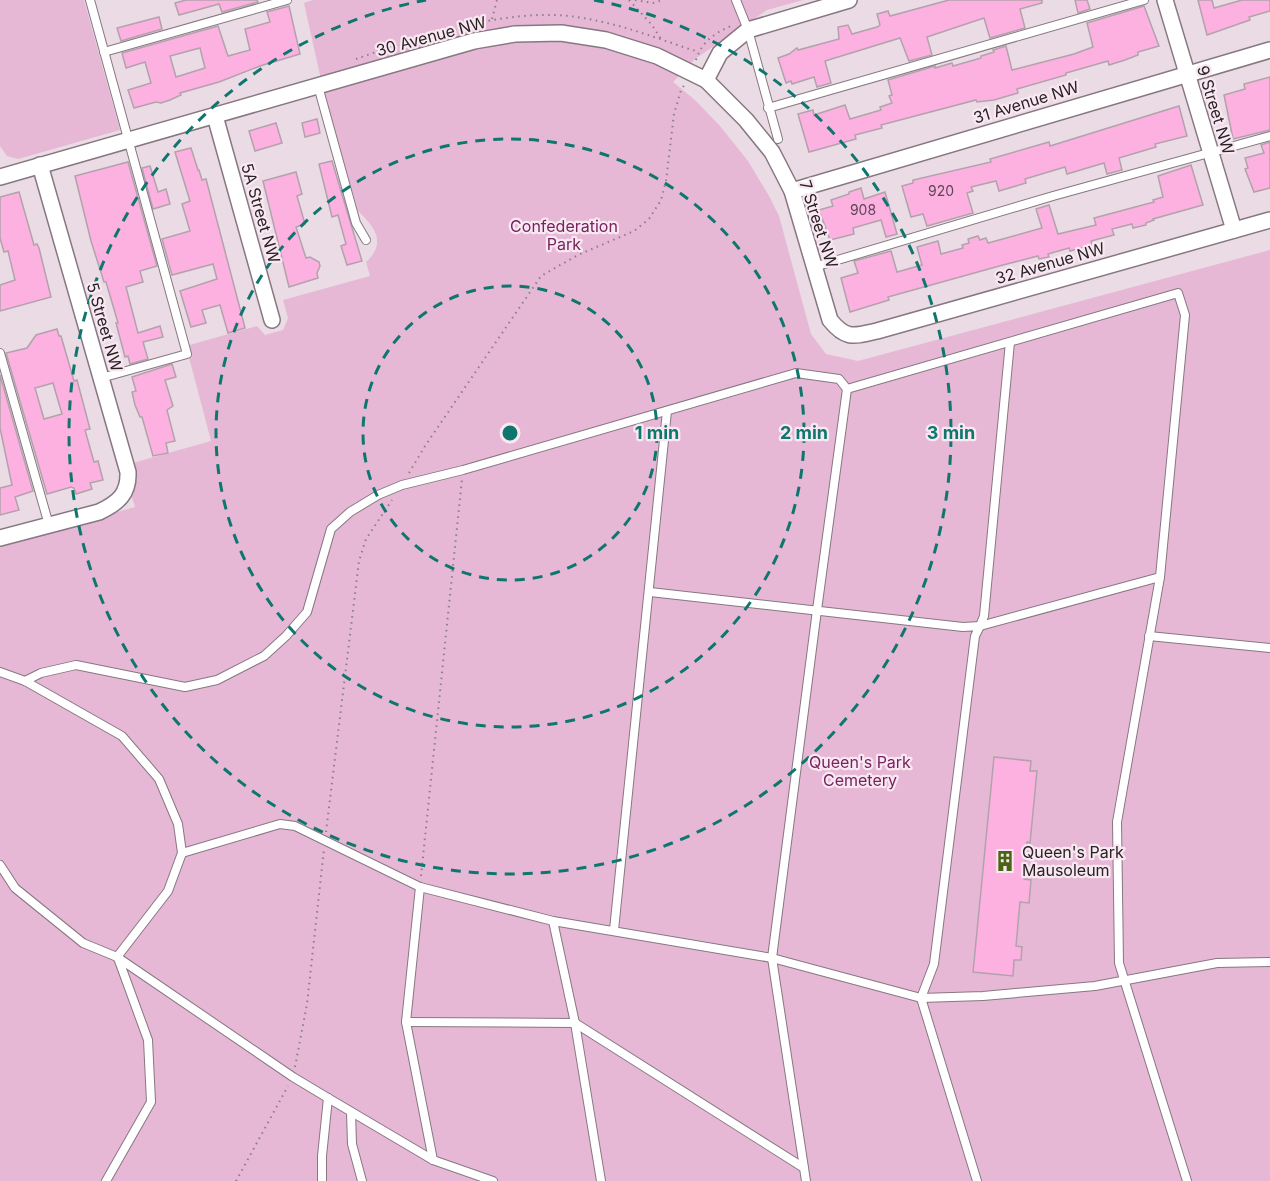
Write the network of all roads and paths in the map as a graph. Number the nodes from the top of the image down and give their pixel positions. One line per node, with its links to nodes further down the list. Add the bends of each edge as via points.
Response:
1 (90, 0): 14 (lane)
2 (287, 0): 14 (lane)
3 (496, 0): 11 (path)
4 (629, 0): 12 (path, via 661,39 692,50 699,51 717,32)
5 (635, 0): 6 (path)
6 (663, 0)
7 (736, 0): 12 (lane)
8 (849, 0): 12 (street)
9 (1144, 0): 19 (lane)
10 (1165, 0): 15 (street, 9 Street NW)
11 (492, 19)
12 (746, 26): 16 (street, via 720,53); 19 (lane)
13 (1270, 50): 15 (street, 31 Avenue NW)
14 (104, 52): 23 (lane)
15 (1186, 73): 24 (street, 9 Street NW); 27 (street, 31 Avenue NW)
16 (706, 80): 18 (street, 30 Avenue NW, via 657,56 606,40 561,33 515,34 474,41); 27 (street, 7 Street NW, via 772,152)
17 (687, 81): 40 (path, via 674,114 661,200 649,219 634,231 541,276)
18 (318, 86): 20 (street, 30 Avenue NW); 30 (lane, via 356,224)
19 (768, 108): 22 (lane)
20 (215, 116): 23 (street, 30 Avenue NW); 32 (street, 5A Street NW)
21 (1270, 136): 24 (lane)
22 (778, 139)
23 (130, 140): 25 (street, 30 Avenue NW); 36 (lane, via 187,354)
24 (1211, 152): 29 (street, 9 Street NW); 31 (lane)
25 (40, 165): 26 (street, 30 Avenue NW); 36 (street, 5 Street NW)
26 (0, 177)
27 (792, 191): 31 (street, 7 Street NW)
28 (1270, 220): 29 (street, 32 Avenue NW)
29 (1234, 230): 33 (street, 32 Avenue NW, via 877,331 855,336)
30 (366, 240)
31 (814, 267): 33 (street, 7 Street NW, via 830,320)
32 (272, 320)
33 (839, 332)
34 (1010, 342): 37 (lane); 43 (lane, via 1178,293 1185,315); 46 (lane)
35 (0, 353): 41 (lane)
36 (101, 378): 41 (street, 5 Street NW, via 128,483 122,498 112,506)
37 (847, 389): 38 (lane, via 839,379 796,373); 45 (lane)
38 (667, 411): 39 (lane); 44 (lane)
39 (463, 470): 40 (lane); 54 (path)
40 (402, 484): 50 (lane, via 350,512 331,530 307,612 264,656 238,670 217,680 185,687 76,666 40,673); 51 (path, via 366,539 359,561)
41 (49, 525): 42 (street)
42 (0, 538)
43 (1160, 577): 46 (lane); 47 (lane)
44 (650, 592): 45 (lane); 56 (lane)
45 (817, 610): 46 (lane); 58 (lane)
46 (980, 626): 61 (lane, via 975,636 934,964)
47 (1149, 636): 48 (lane); 60 (lane, via 1117,822 1119,963)
48 (1270, 648)
49 (0, 672): 50 (lane)
50 (25, 681): 52 (lane, via 122,736 159,779 178,824)
51 (324, 842): 52 (lane, via 295,826 280,824); 54 (lane); 64 (path, via 307,1004)
52 (182, 853): 57 (lane, via 168,891)
53 (0, 865): 57 (lane, via 15,888 83,943)
54 (420, 887): 55 (lane); 62 (lane)
55 (553, 921): 56 (lane); 63 (lane)
56 (614, 930): 58 (lane)
57 (117, 957): 64 (lane); 69 (lane, via 148,1040 151,1102)
58 (772, 958): 61 (lane); 68 (lane)
59 (1270, 962): 60 (lane, via 1217,963)
60 (1124, 980): 61 (lane, via 983,996); 77 (lane)
61 (921, 998): 76 (lane)
62 (406, 1022): 63 (lane); 67 (lane)
63 (575, 1023): 68 (lane); 74 (lane)
64 (293, 1077): 65 (lane); 70 (path)
65 (328, 1098): 66 (lane); 71 (lane)
66 (351, 1112): 67 (lane); 72 (lane, via 352,1144)
67 (433, 1160): 73 (lane)
68 (804, 1168): 75 (lane)
69 (106, 1181)
70 (236, 1181)
71 (322, 1181)
72 (362, 1181)
73 (492, 1181)
74 (601, 1181)
75 (806, 1181)
76 (976, 1181)
77 (1187, 1181)

